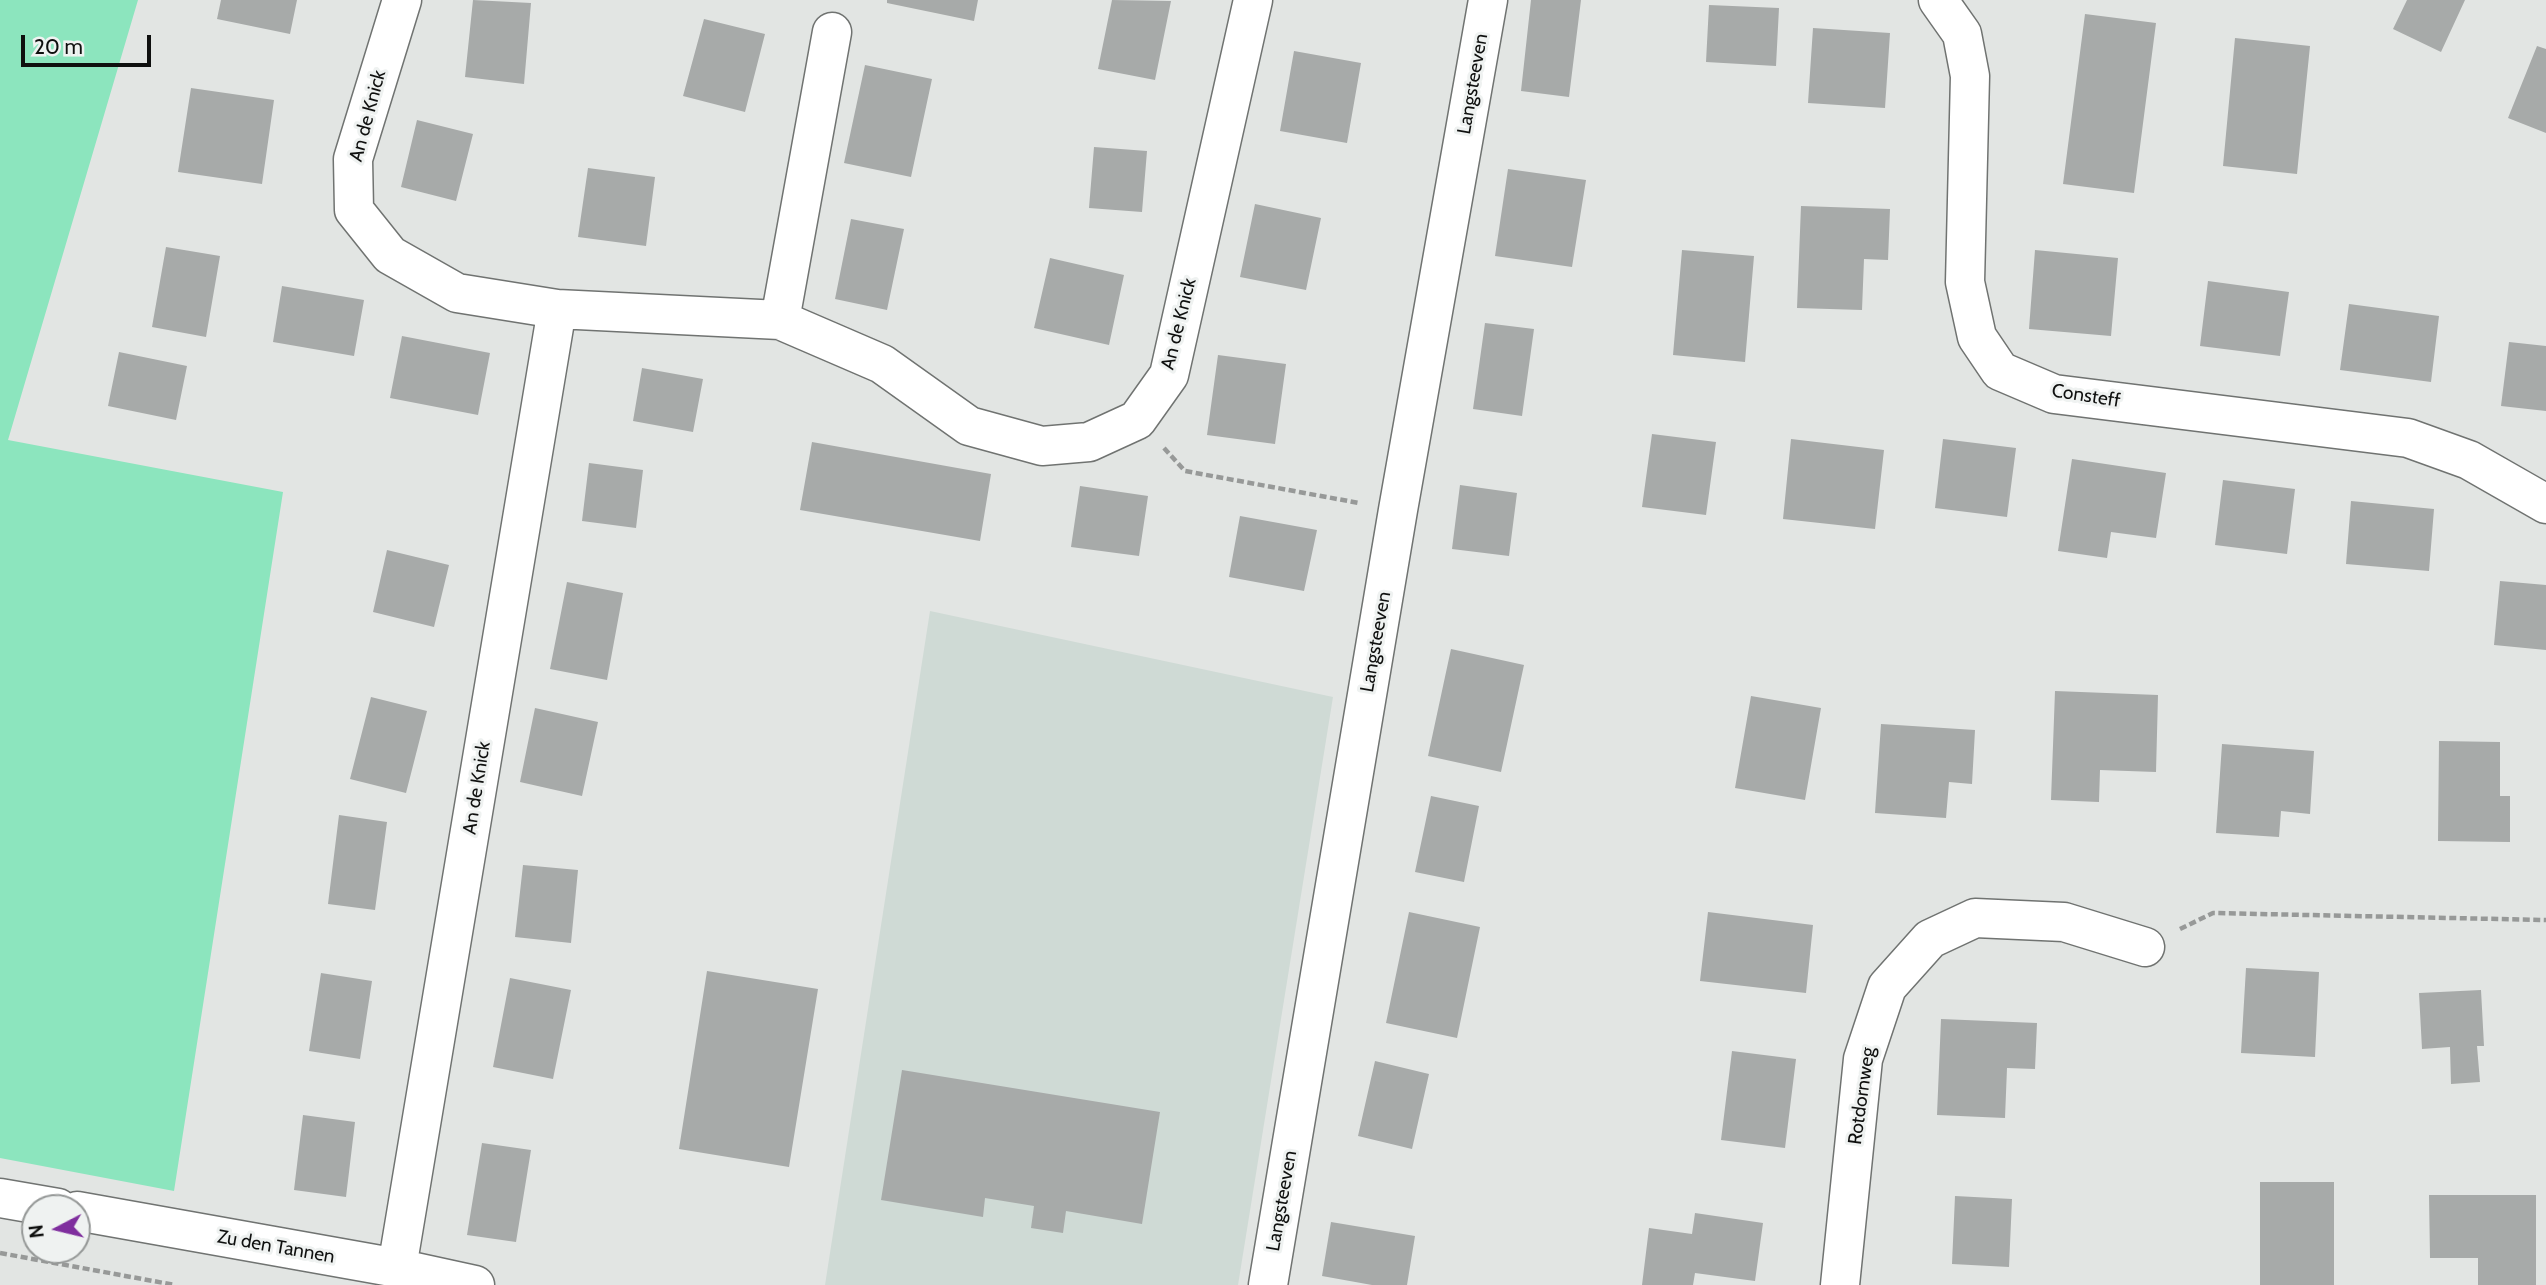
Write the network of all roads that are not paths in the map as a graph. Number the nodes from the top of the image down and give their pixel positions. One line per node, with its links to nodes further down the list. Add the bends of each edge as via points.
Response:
1 (402, 0): 6 (street, An de Knick, via 353,159 354,210 390,255 457,293)
2 (1253, 0): 7 (street, An de Knick, via 1169,375 1137,420 1089,442 1042,446 969,426 882,364)
3 (1488, 0): 15 (street, Langsteeven)
4 (1938, 0): 8 (street, Consteff, via 1962,34 1970,76 1965,282 1977,337 2000,371 2054,394 2408,438 2469,460)
5 (832, 32): 7 (street)
6 (557, 309): 7 (street, An de Knick); 13 (street, An de Knick)
7 (780, 320)
8 (2546, 504)
9 (2145, 947): 16 (street, Rotdornweg, via 2064,922 1975,918 1930,939 1887,987 1863,1059)
10 (0, 1198): 11 (street)
11 (21, 1202)
12 (91, 1213): 13 (street, Zu den Tannen)
13 (397, 1268): 14 (street, Zu den Tannen)
14 (475, 1285)
15 (1268, 1285)
16 (1839, 1285)

